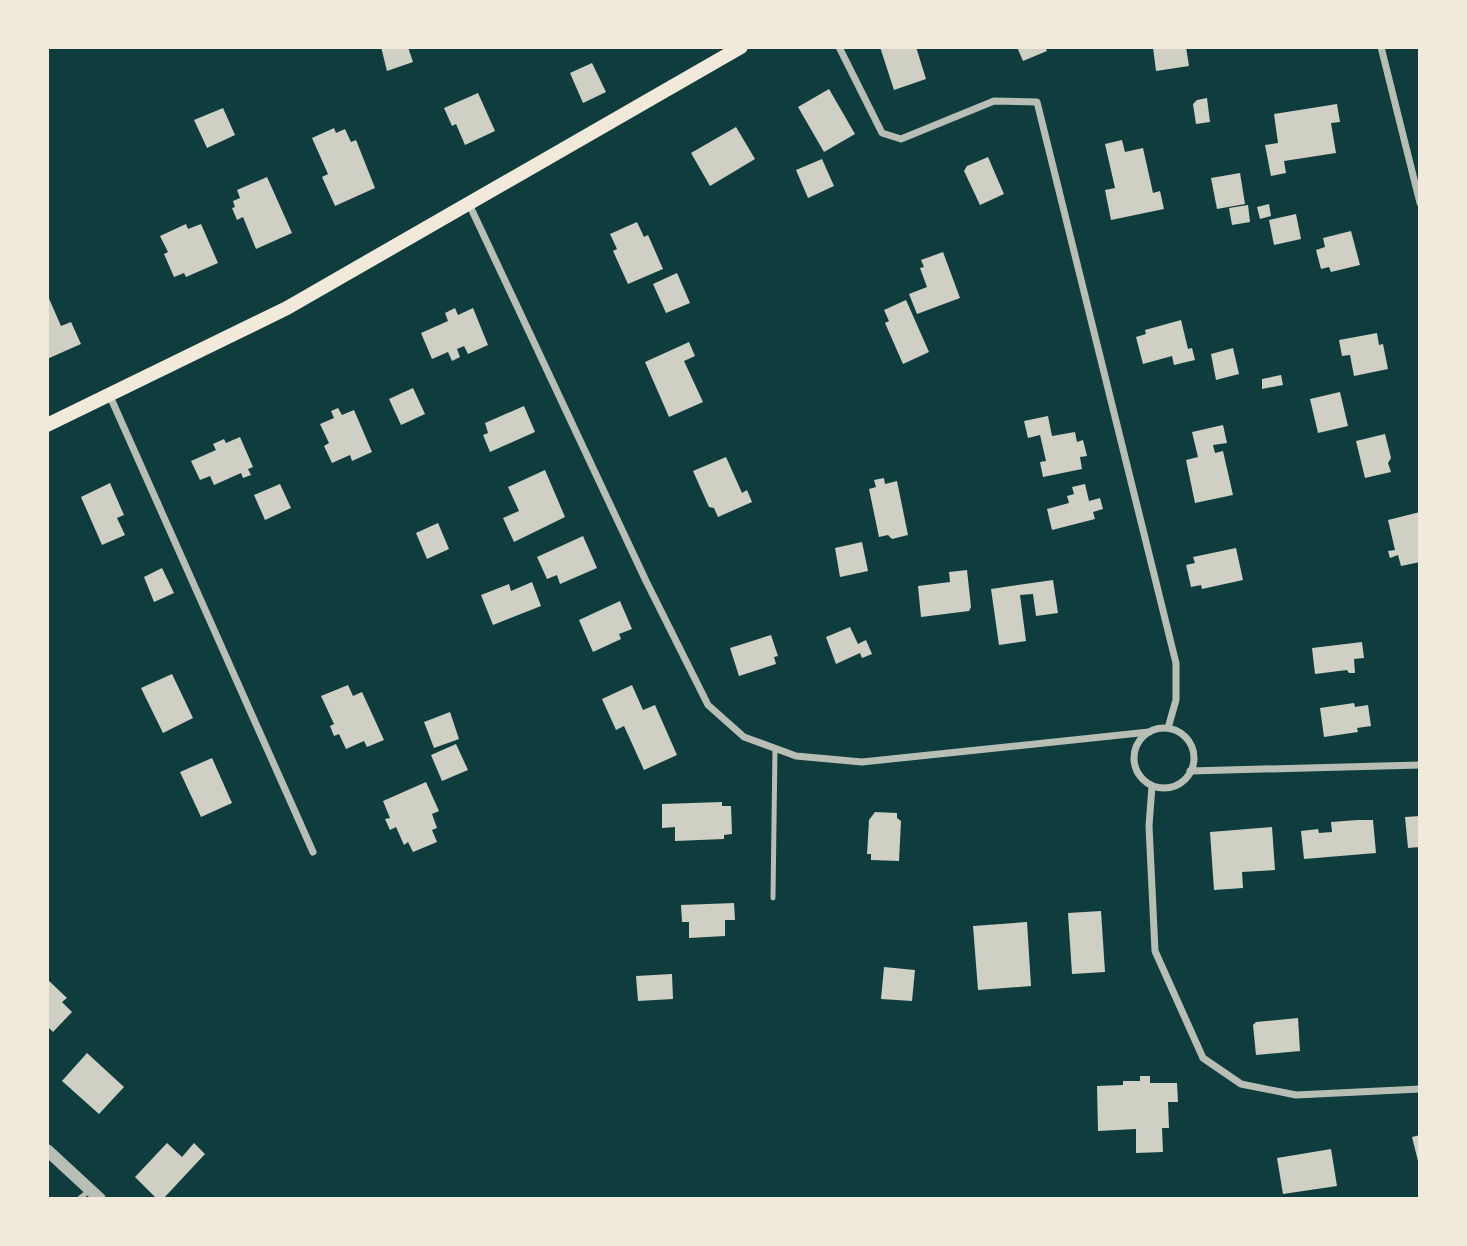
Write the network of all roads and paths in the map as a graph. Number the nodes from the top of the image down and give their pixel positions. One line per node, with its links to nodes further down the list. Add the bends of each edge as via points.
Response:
1 (741, 47): 5 (main road)
2 (839, 47): 8 (street, via 882,133 901,139 994,102 1037,102 1176,663 1177,700)
3 (1381, 47): 4 (street)
4 (1420, 203)
5 (469, 204): 6 (main road, via 287,308); 10 (street, via 708,705 744,737)
6 (109, 394): 7 (main road); 14 (street)
7 (47, 425)
8 (1168, 728): 9 (street); 12 (street, via 1190,744)
9 (1150, 732): 10 (street, via 862,762 796,756); 13 (street, via 1135,748 1133,760 1143,780)
10 (775, 748): 15 (lane)
11 (1420, 765): 12 (street)
12 (1190, 771): 13 (street, via 1174,786)
13 (1152, 786): 16 (street, via 1149,826 1156,951 1203,1058 1241,1084 1296,1095)
14 (313, 852)
15 (773, 898)
16 (1420, 1089)
17 (47, 1150): 18 (street)
18 (95, 1195): 19 (lane)
19 (79, 1199)

